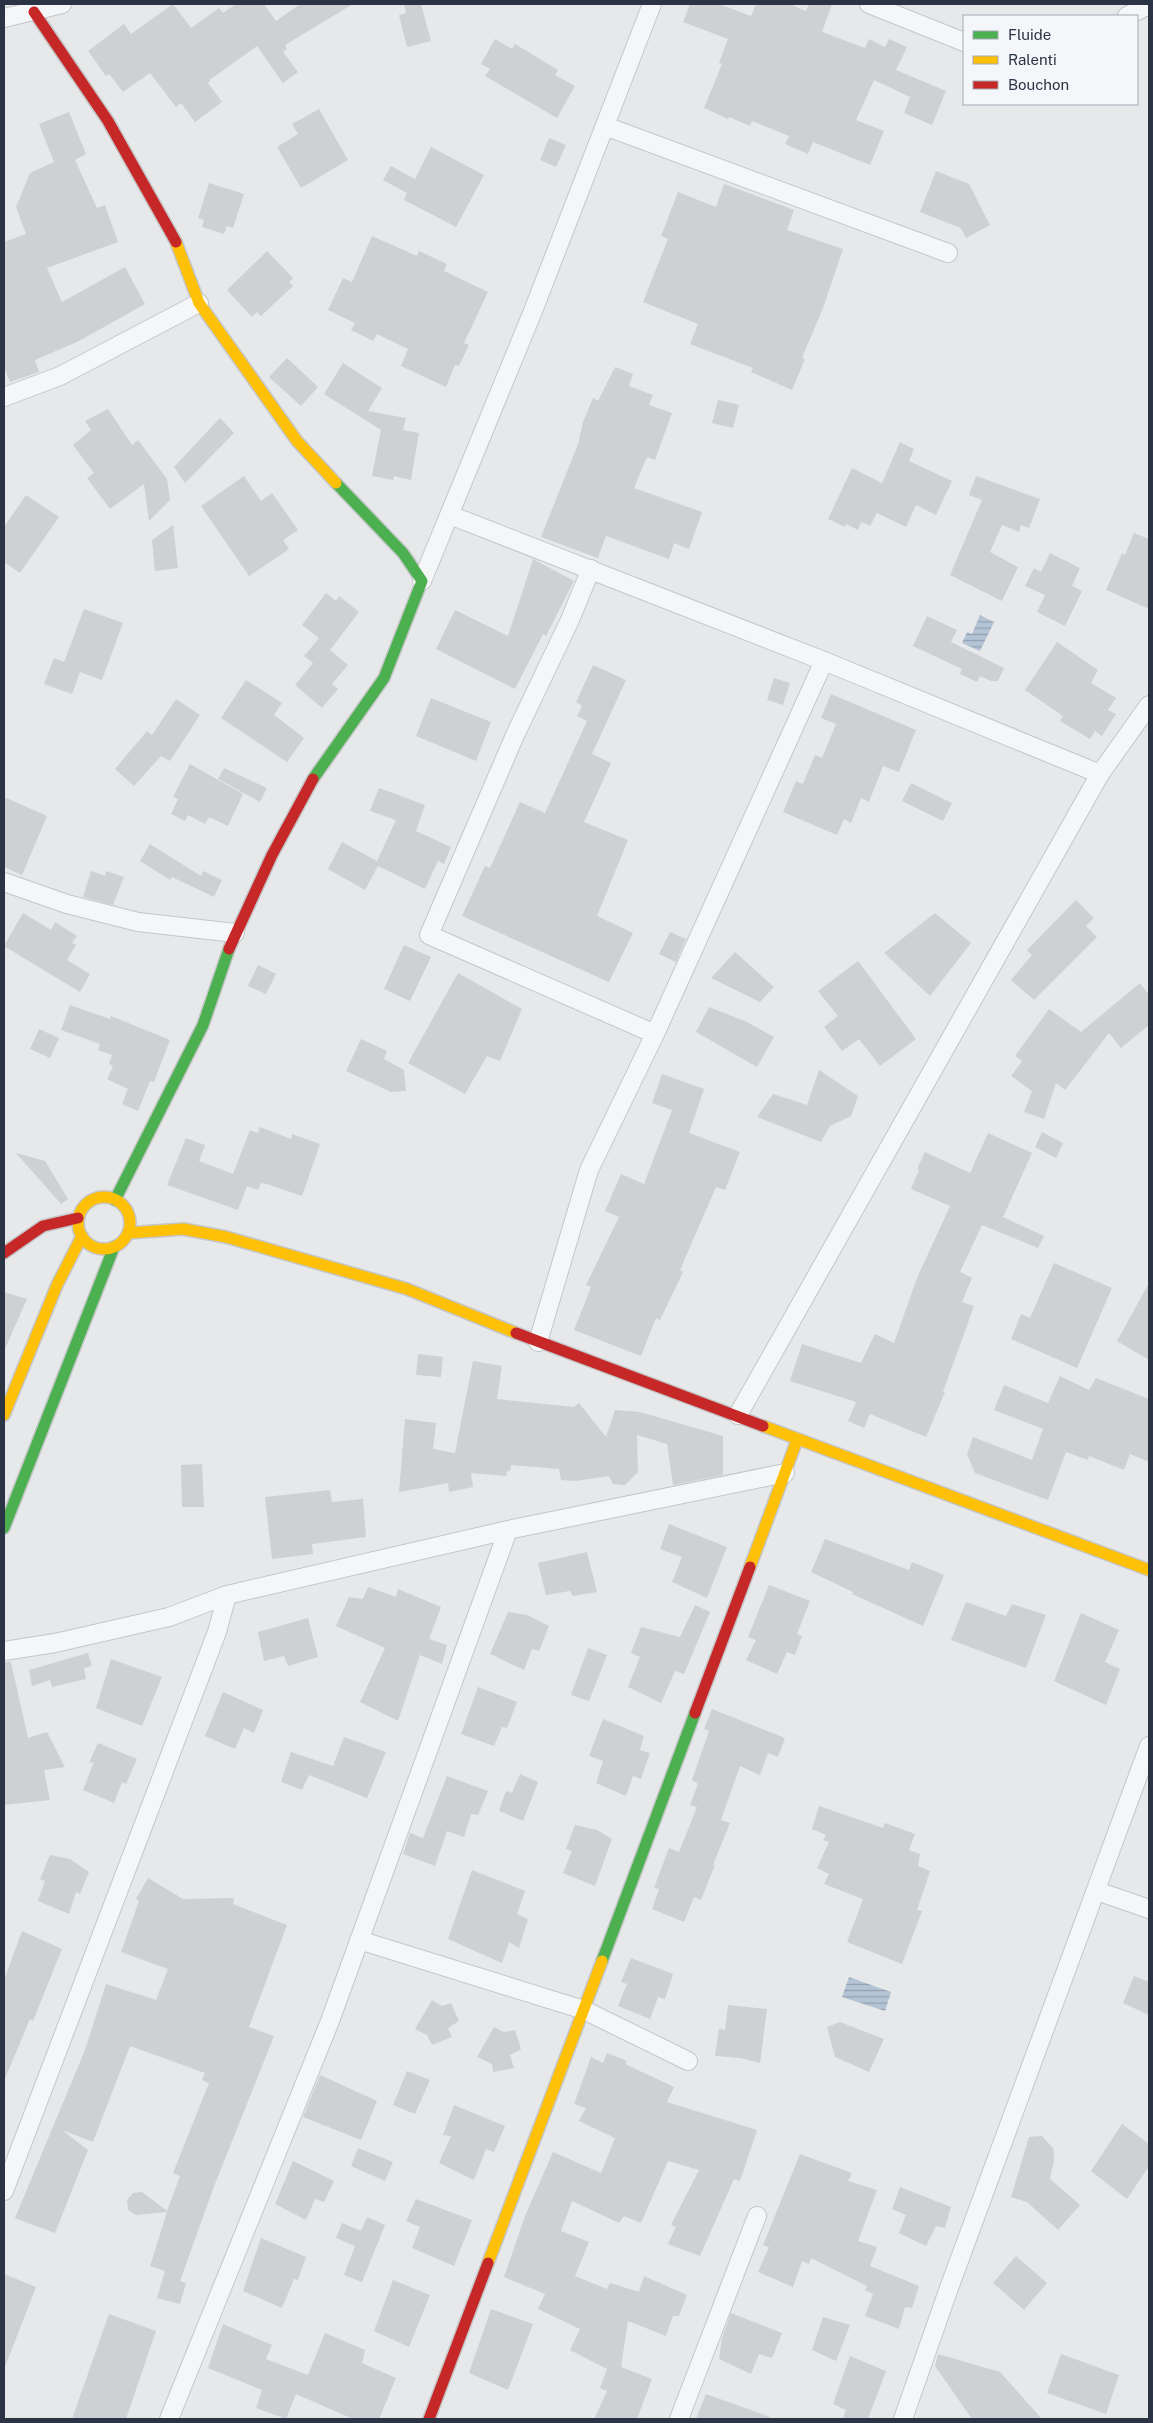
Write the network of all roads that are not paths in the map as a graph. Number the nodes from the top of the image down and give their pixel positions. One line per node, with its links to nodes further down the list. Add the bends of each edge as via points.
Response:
1 (62, 4): 5 (street)
2 (652, 4): 9 (street)
3 (869, 4): 8 (street)
4 (1149, 5): 6 (street)
5 (34, 12): 7 (street); 11 (street, via 108,121 173,233)
6 (1130, 15)
7 (4, 18)
8 (963, 42)
9 (604, 126): 10 (street); 13 (street, via 534,311)
10 (948, 253)
11 (199, 304): 12 (street, via 60,376); 15 (street, via 297,441 403,554)
12 (4, 397)
13 (450, 515): 14 (street); 15 (street)
14 (591, 568): 16 (street); 21 (street, via 429,935)
15 (422, 581): 20 (street, via 384,678 312,780)
16 (824, 661): 18 (street); 21 (street)
17 (1149, 705): 18 (street)
18 (1100, 774): 30 (street)
19 (4, 882): 20 (street, via 67,904 138,922)
20 (235, 933): 22 (street, via 202,1025)
21 (655, 1034): 28 (street, via 589,1170)
22 (115, 1200): 23 (street, via 97,1198 82,1210); 24 (street, via 128,1214)
23 (78, 1218): 25 (street); 27 (street, via 43,1226)
24 (128, 1233): 26 (street); 28 (street, via 183,1229 284,1252 407,1289)
25 (82, 1236): 26 (street, via 96,1248); 29 (street, via 57,1285)
26 (114, 1247): 33 (street)
27 (4, 1252)
28 (538, 1342): 30 (street)
29 (4, 1414)
30 (738, 1415): 31 (street)
31 (797, 1440): 32 (street); 35 (street)
32 (785, 1472): 34 (street); 42 (street)
33 (4, 1528)
34 (508, 1530): 36 (street); 41 (street)
35 (1149, 1570)
36 (227, 1595): 37 (street, via 169,1618); 44 (street, via 213,1642)
37 (4, 1651)
38 (1149, 1746): 39 (street)
39 (1097, 1891): 40 (street); 49 (street)
40 (1149, 1909)
41 (360, 1940): 42 (street); 46 (street)
42 (584, 2010): 43 (street); 47 (street)
43 (688, 2061)
44 (4, 2191)
45 (757, 2216): 48 (street)
46 (169, 2419)
47 (429, 2419)
48 (678, 2419)
49 (903, 2419)

